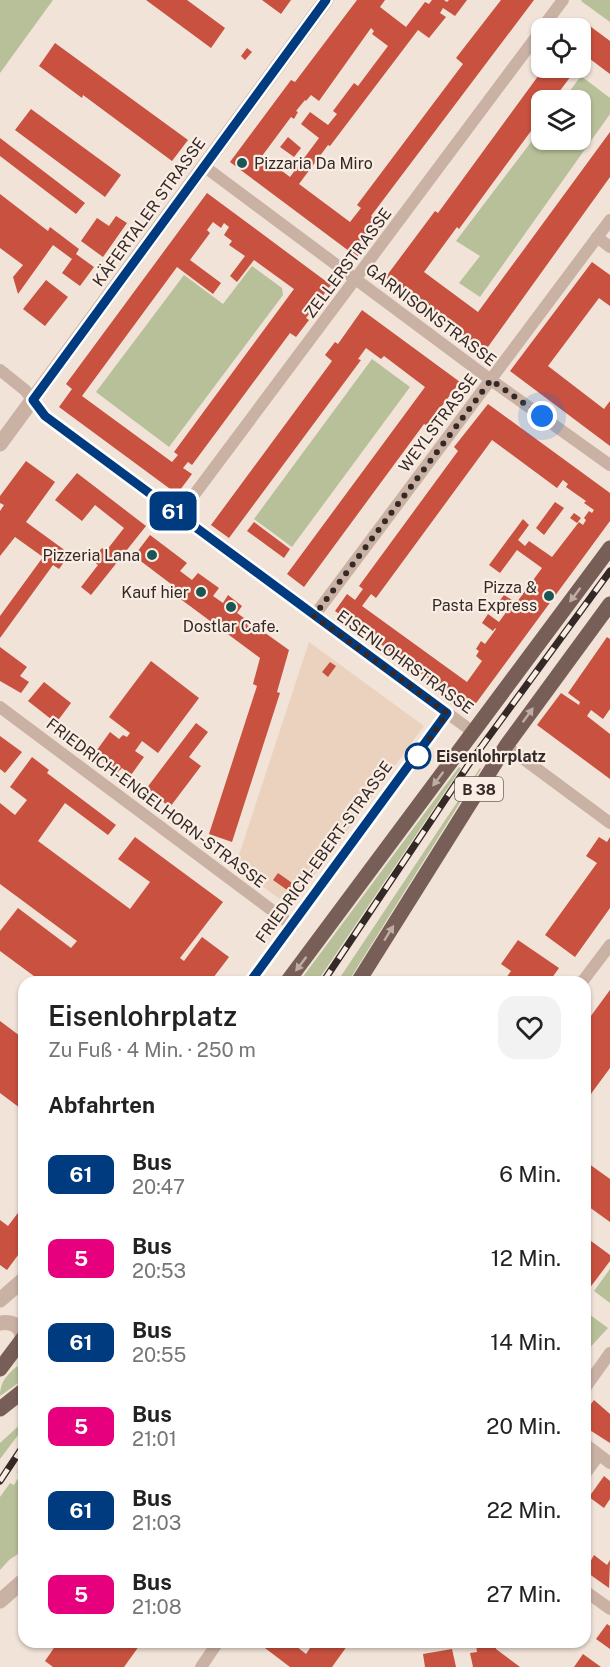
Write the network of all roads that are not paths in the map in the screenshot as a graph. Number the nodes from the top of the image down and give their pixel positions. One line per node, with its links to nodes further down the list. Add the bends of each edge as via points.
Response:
1 (326, 0): 5 (street, KÄFERTALER STRASSE)
2 (563, 0): 3 (street, ZELLERSTRASSE)
3 (550, 18)
4 (531, 44): 9 (street, ZELLERSTRASSE)
5 (205, 167): 9 (street, GARNISONSTRASSE); 12 (street, KÄFERTALER STRASSE)
6 (610, 220): 7 (street, WEYLSTRASSE)
7 (597, 237): 8 (street); 11 (street, WEYLSTRASSE)
8 (610, 247)
9 (356, 280): 11 (street, GARNISONSTRASSE); 15 (street, ZELLERSTRASSE)
10 (0, 370): 12 (street, EISENLOHRSTRASSE)
11 (491, 380): 14 (street, GARNISONSTRASSE); 18 (street, WEYLSTRASSE)
12 (33, 400): 13 (street, KÄFERTALER STRASSE); 15 (street, EISENLOHRSTRASSE, via 45,416)
13 (0, 444)
14 (610, 465)
15 (179, 516): 18 (street, EISENLOHRSTRASSE)
16 (610, 548): 21 (main road, B 38, one-way to 21)
17 (610, 604): 22 (main road, B 38, one-way to 17)
18 (314, 616): 20 (street, EISENLOHRSTRASSE)
19 (0, 707): 24 (street, FRIEDRICH-ENGELHORN-STRASSE)
20 (447, 713): 21 (street, EISENLOHRSTRASSE); 24 (street, FRIEDRICH-EBERT-STRASSE)
21 (473, 732): 27 (main road, B 38, one-way to 27)
22 (506, 746): 23 (street); 28 (main road, B 38, one-way to 22)
23 (610, 823)
24 (292, 926): 26 (street, FRIEDRICH-EBERT-STRASSE)
25 (610, 945): 29 (street)
26 (254, 976)
27 (291, 976)
28 (362, 976)
29 (587, 976)
30 (18, 1284): 31 (street)
31 (0, 1300)
32 (0, 1323): 33 (street, via 15,1324)
33 (18, 1328)
34 (18, 1345): 36 (main road)
35 (610, 1353): 37 (street)
36 (0, 1369)
37 (591, 1380)
38 (18, 1395): 39 (main road)
39 (0, 1409)
40 (591, 1449): 41 (street)
41 (599, 1455): 42 (street); 43 (street)
42 (610, 1463)
43 (591, 1466)
44 (18, 1585): 46 (street)
45 (591, 1595): 47 (street)
46 (0, 1601)
47 (610, 1609)
48 (214, 1648): 49 (street)
49 (201, 1667)

